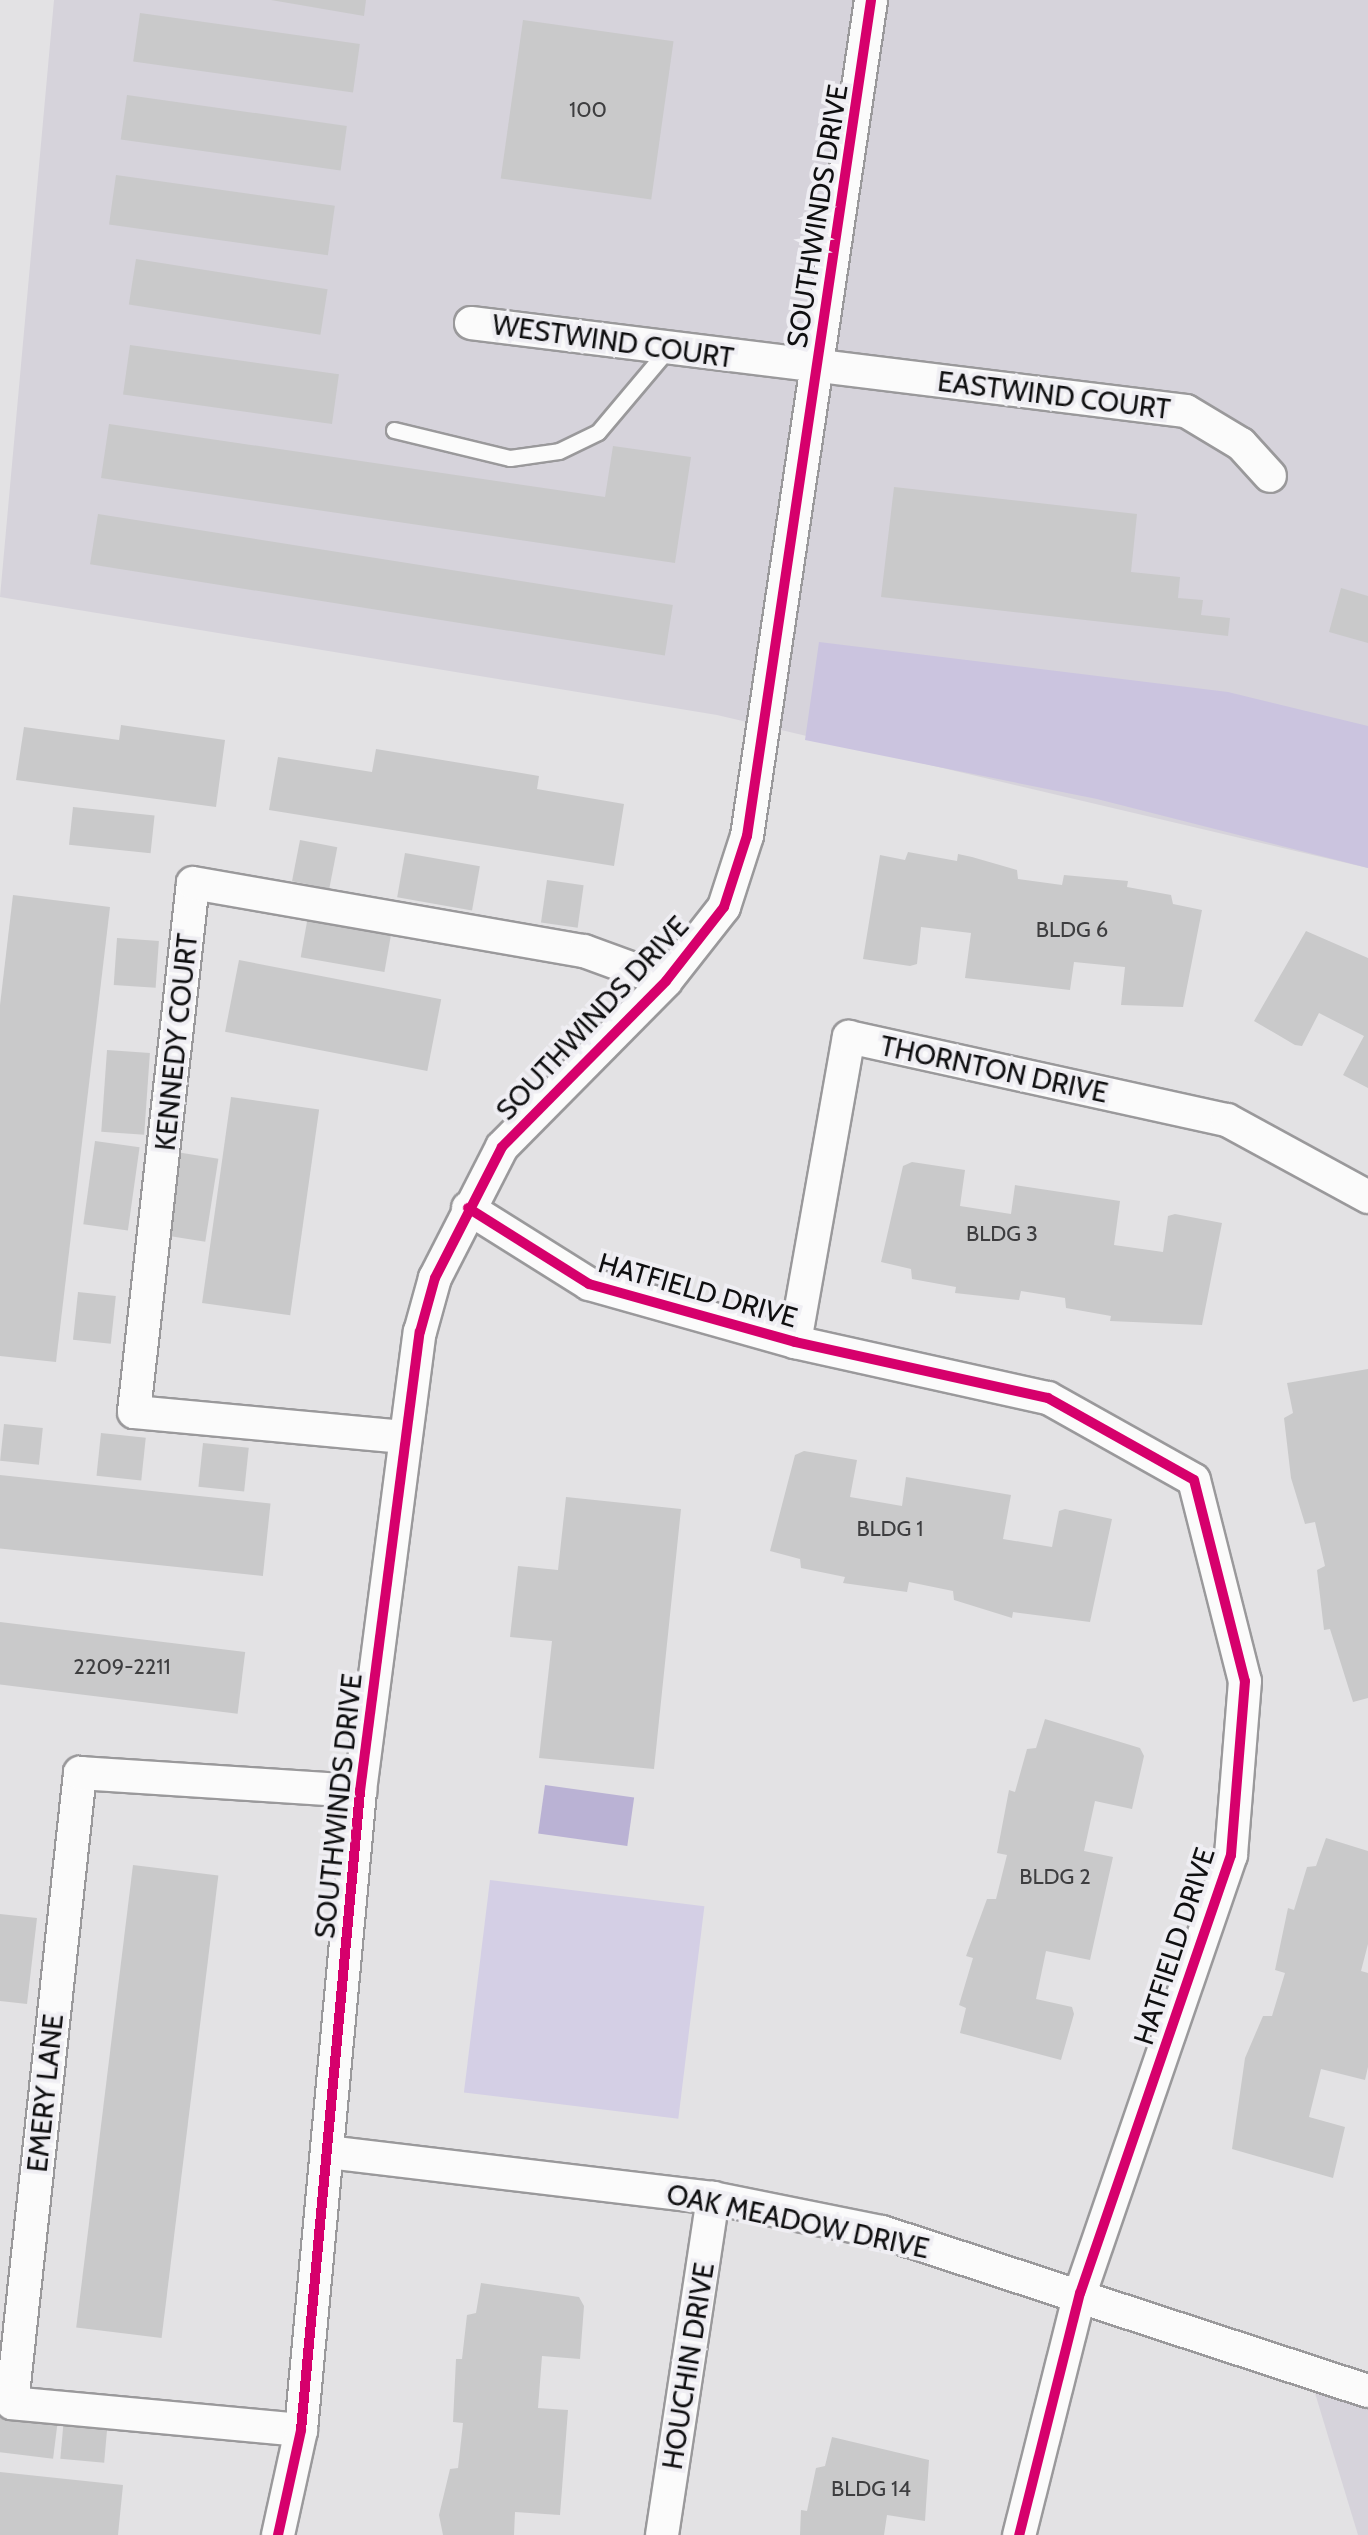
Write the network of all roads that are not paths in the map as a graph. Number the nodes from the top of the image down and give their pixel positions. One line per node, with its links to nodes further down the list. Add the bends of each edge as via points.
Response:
1 (871, 0): 4 (street, SOUTHWINDS DRIVE, via 854,152)
2 (471, 322): 3 (street, WESTWIND COURT)
3 (668, 349): 4 (street, WESTWIND COURT); 5 (lane, via 598,432 559,451 510,458)
4 (815, 368): 6 (street, EASTWIND COURT, via 1186,410 1242,444); 7 (street, SOUTHWINDS DRIVE, via 747,836 724,907)
5 (394, 430)
6 (1270, 476)
7 (666, 980): 9 (street, SOUTHWINDS DRIVE, via 532,1111); 11 (street, KENNEDY COURT, via 584,951 193,883 134,1412)
8 (1368, 1197): 10 (street, THORNTON DRIVE, via 1227,1120 849,1037)
9 (468, 1208): 10 (street, HATFIELD DRIVE, via 589,1284); 11 (street, SOUTHWINDS DRIVE, via 435,1278)
10 (795, 1342): 15 (street, HATFIELD DRIVE, via 1048,1398 1194,1480 1245,1681 1231,1855)
11 (404, 1437): 12 (street, SOUTHWINDS DRIVE)
12 (360, 1791): 13 (street, SOUTHWINDS DRIVE); 17 (street, EMERY LANE, via 80,1772 12,2403)
13 (328, 2152): 14 (street, OAK MEADOW DRIVE); 17 (street, SOUTHWINDS DRIVE)
14 (713, 2198): 15 (street, OAK MEADOW DRIVE, via 882,2232); 19 (street, HOUCHIN DRIVE)
15 (1080, 2293): 16 (street, OAK MEADOW DRIVE); 20 (street, HATFIELD DRIVE)
16 (1368, 2391)
17 (300, 2430): 18 (street, SOUTHWINDS DRIVE)
18 (278, 2535)
19 (662, 2535)
20 (1019, 2535)

